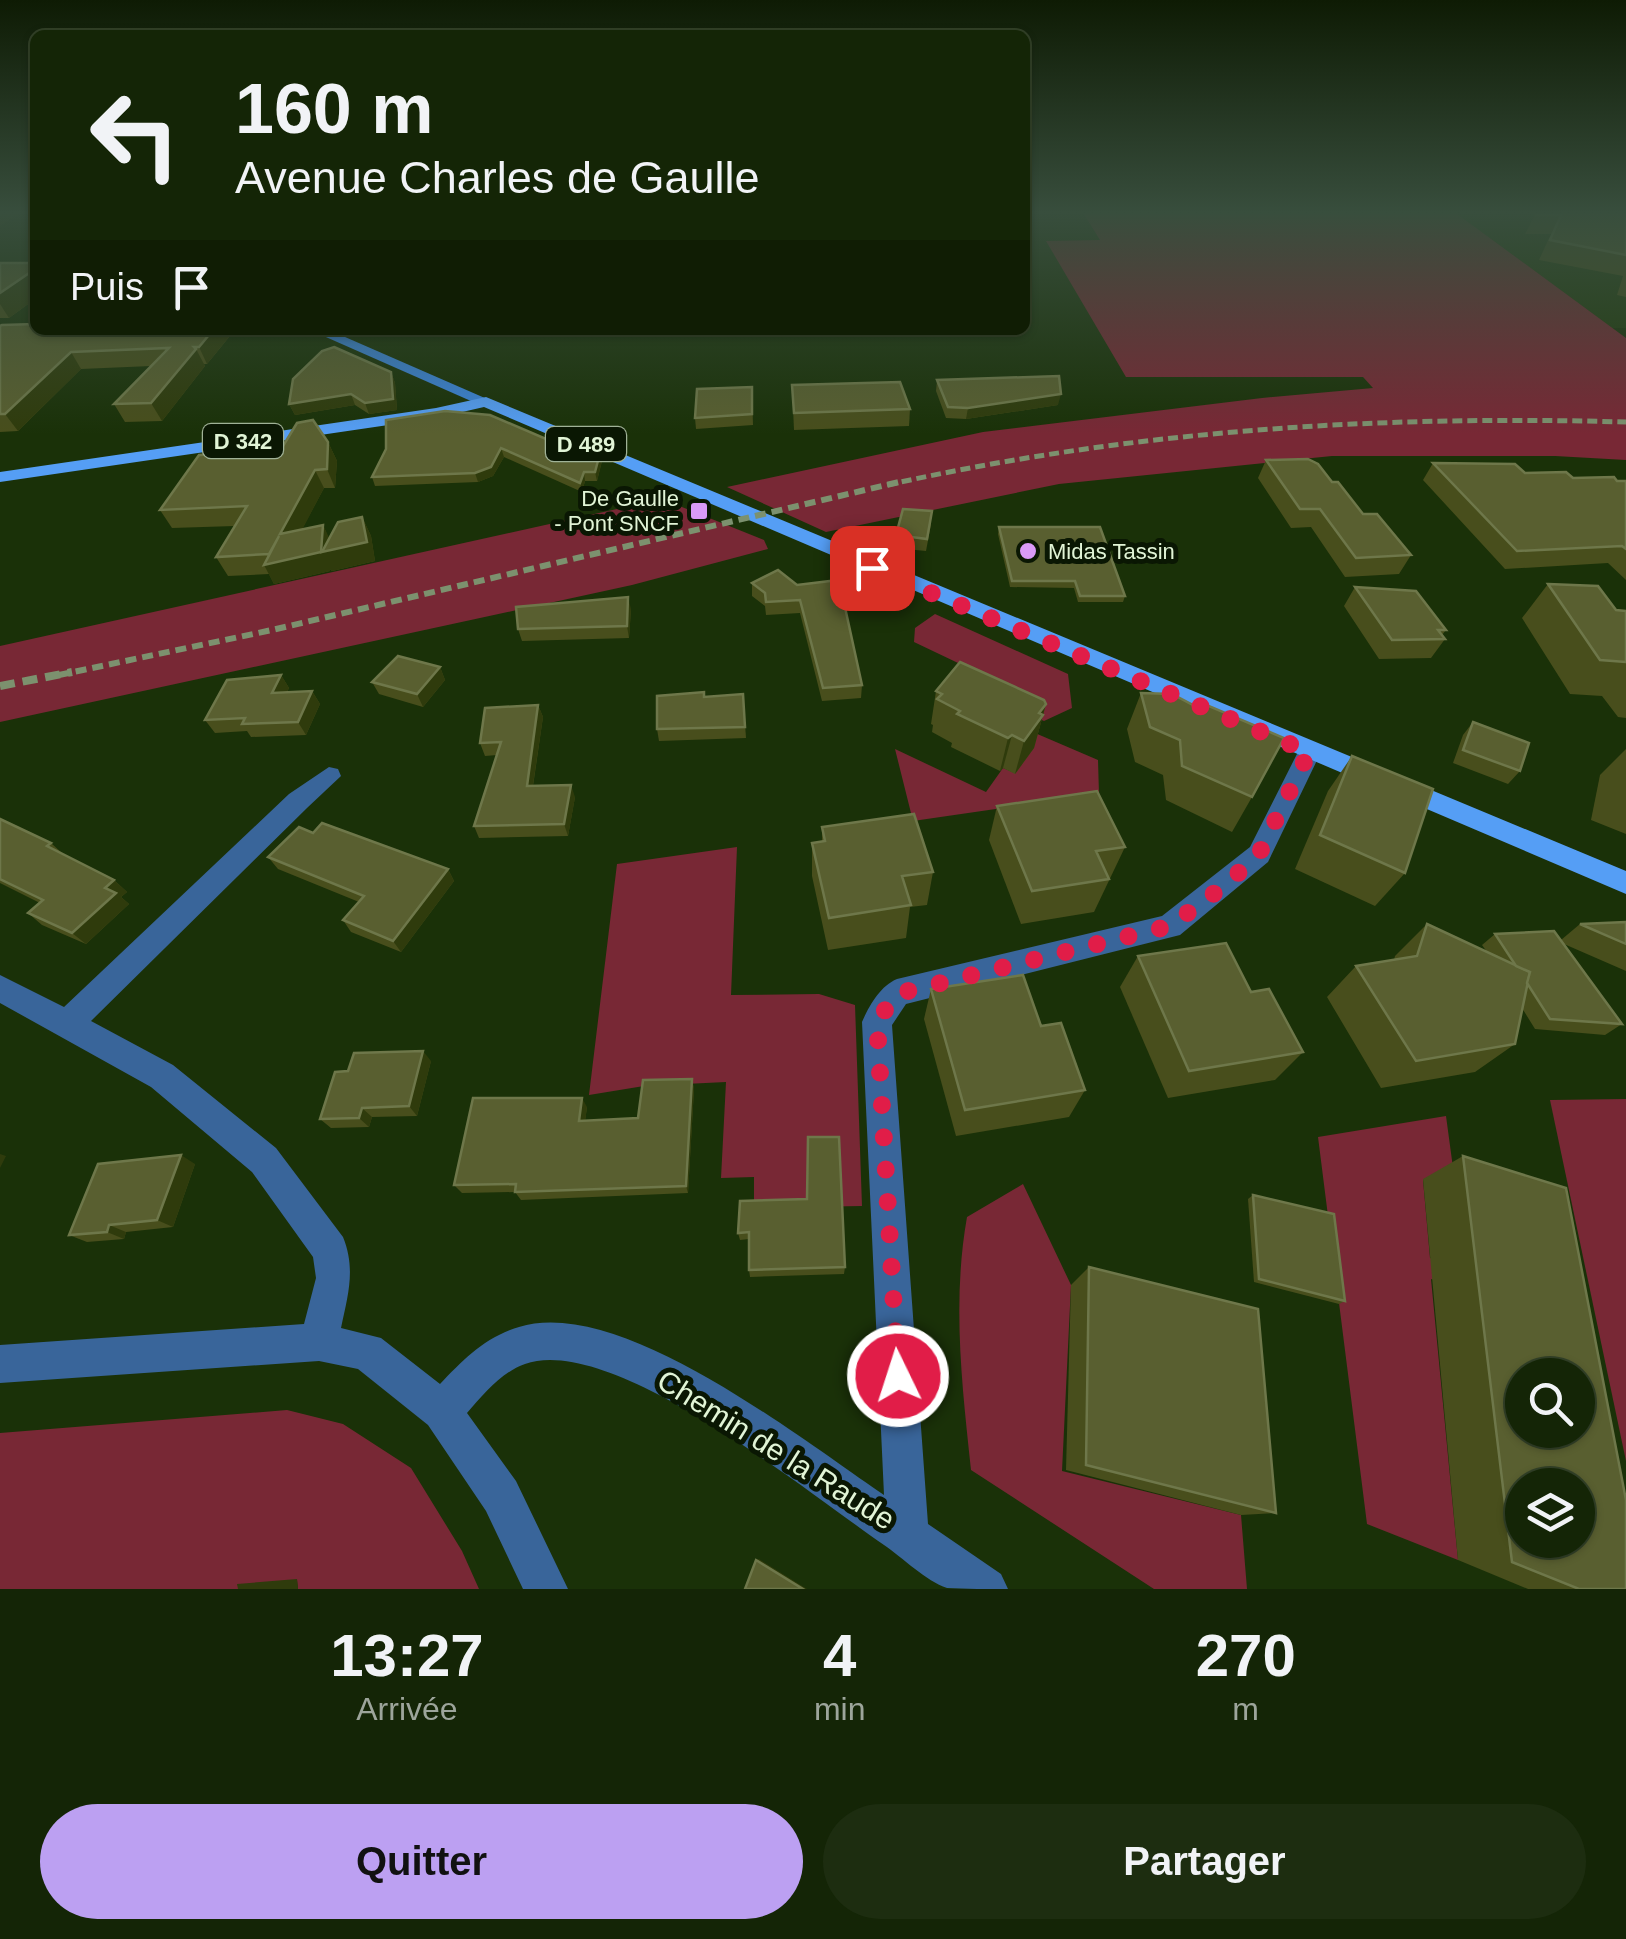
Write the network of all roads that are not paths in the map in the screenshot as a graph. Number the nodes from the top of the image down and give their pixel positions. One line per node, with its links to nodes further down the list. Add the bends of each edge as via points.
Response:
1 (329, 335): 2 (main road, D 489)
2 (486, 402): 3 (main road, D 342); 4 (main road, D 489)
3 (0, 477)
4 (1309, 752): 6 (main road, D 489); 12 (street, via 1259,854 1170,926 896,994 877,1022)
5 (329, 776): 8 (street)
6 (1626, 883)
7 (0, 988): 8 (street)
8 (68, 1023): 9 (street, via 162,1076 264,1160 330,1250 334,1278)
9 (319, 1342): 10 (street); 11 (street, via 367,1352)
10 (0, 1364)
11 (442, 1411): 12 (street, Chemin de la Raude, via 484,1364 521,1345 594,1346 701,1396); 13 (street, via 501,1496)
12 (908, 1534): 14 (street, Chemin de la Raude)
13 (546, 1589)
14 (986, 1589)

